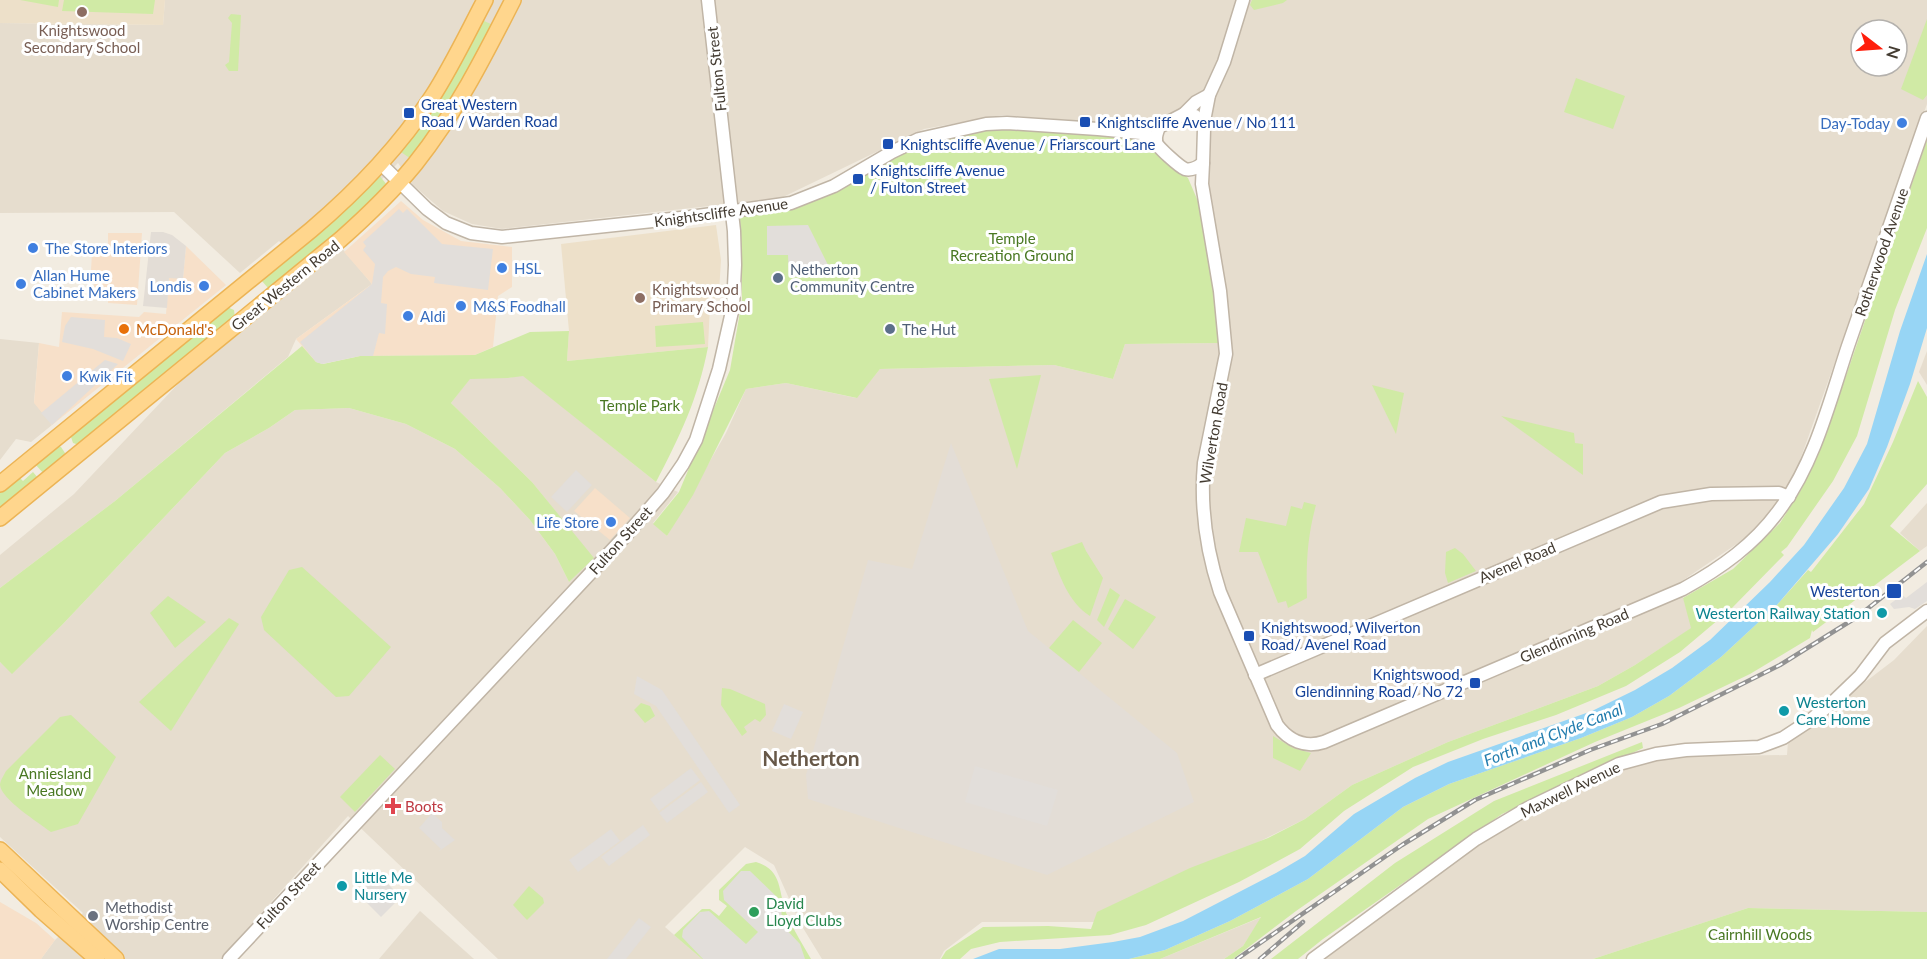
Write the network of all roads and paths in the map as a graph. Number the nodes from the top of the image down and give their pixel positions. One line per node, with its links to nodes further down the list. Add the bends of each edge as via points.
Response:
1 (485, 0): 13 (main road, Great Western Road, via 432,97)
2 (513, 0): 15 (main road, Great Western Road, via 460,99)
3 (708, 0): 17 (street, Fulton Street)
4 (1243, 0): 5 (street, via 1224,62)
5 (1209, 95): 6 (street); 8 (street)
6 (1184, 114): 8 (street, via 1195,116); 9 (street)
7 (1927, 118): 18 (street, Rotherwood Avenue)
8 (1203, 126): 12 (street)
9 (1159, 127): 10 (street, Knightscliffe Avenue); 11 (street)
10 (1141, 133): 11 (street, Knightscliffe Avenue); 17 (street, Knightscliffe Avenue, via 1007,123 954,130 920,139 804,199)
11 (1156, 140): 14 (street, via 1157,146)
12 (1203, 163): 14 (street); 16 (street, Wilverton Road)
13 (381, 164): 15 (street, Knightscliffe Avenue); 19 (main road, Great Western Road, via 311,230)
14 (1188, 169): 16 (street)
15 (399, 183): 17 (street, Knightscliffe Avenue, via 446,223 487,236); 21 (main road, Great Western Road, via 341,239)
16 (1202, 184): 23 (street, Wilverton Road, via 1226,354 1204,463 1204,528 1220,592)
17 (732, 212): 28 (street, Fulton Street, via 733,307 719,369 696,440 683,464 628,533)
18 (1835, 385): 20 (street, Glendinning Road, via 1816,441)
19 (0, 484)
20 (1789, 497): 23 (street, Avenel Road, via 1779,493 1711,494 1661,502); 23 (street, Glendinning Road, via 1744,548 1690,585 1324,742 1304,744 1282,732)
21 (0, 518)
22 (1927, 611): 29 (street, Maxwell Avenue, via 1885,643 1860,676 1834,701 1783,738 1759,747 1686,750 1619,764 1528,808 1476,839)
23 (1256, 675)
24 (0, 850): 27 (main road)
25 (0, 870): 26 (main road)
26 (97, 959)
27 (116, 959)
28 (229, 959)
29 (1313, 959)

